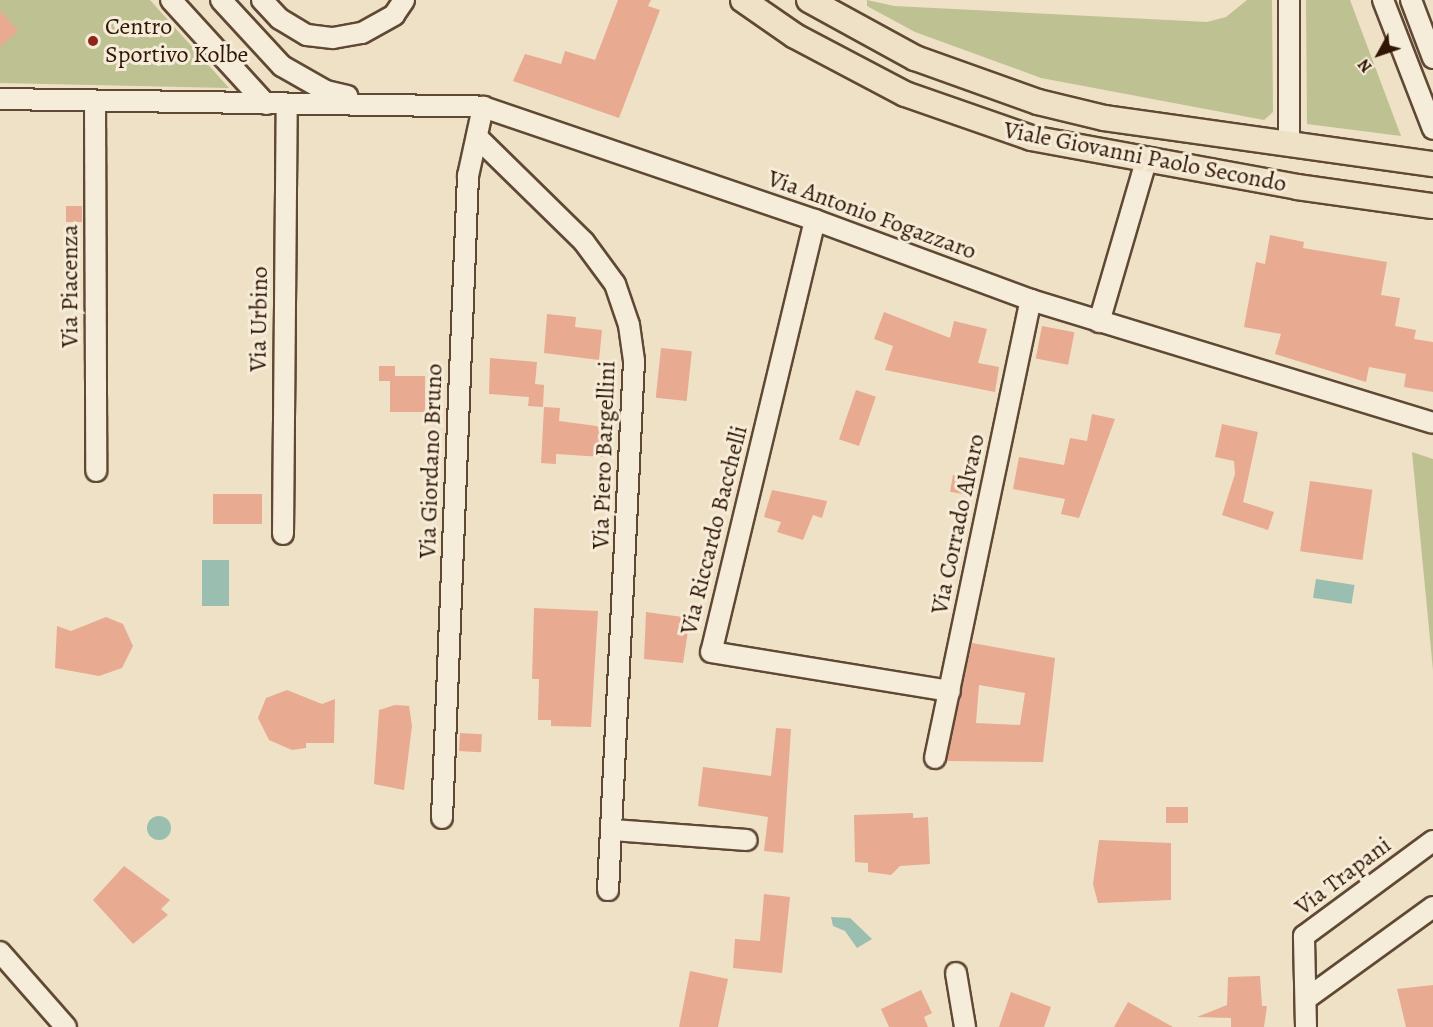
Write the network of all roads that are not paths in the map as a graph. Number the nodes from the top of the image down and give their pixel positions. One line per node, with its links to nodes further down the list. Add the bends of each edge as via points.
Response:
1 (221, 0): 13 (street, via 282,66 326,91)
2 (262, 0): 3 (street, via 280,19 307,35 333,38 362,33 394,15)
3 (404, 0)
4 (744, 0): 20 (main road, Viale Giovanni Paolo Secondo, via 795,36 905,94 1031,138)
5 (809, 0): 19 (main road, Viale Giovanni Paolo Secondo, via 915,58 1038,102 1104,117)
6 (1289, 0): 19 (street)
7 (1383, 0): 17 (street)
8 (1411, 0): 10 (street)
9 (181, 3): 14 (street)
10 (1433, 58)
11 (0, 99): 12 (street, Via Antonio Fogazzaro)
12 (95, 101): 14 (street, Via Antonio Fogazzaro); 27 (street, Via Piacenza)
13 (379, 103): 15 (street, Via Antonio Fogazzaro); 16 (street, Via Antonio Fogazzaro)
14 (266, 104): 15 (street, Via Antonio Fogazzaro)
15 (287, 104): 28 (street, Via Urbino)
16 (483, 107): 18 (street, Via Giordano Bruno); 23 (street, Via Antonio Fogazzaro)
17 (1433, 129)
18 (479, 139): 31 (street, Via Giordano Bruno, via 468,176); 32 (street, Via Piero Bargellini, via 584,242 615,284 629,324 634,362)
19 (1289, 141): 21 (main road, Viale Giovanni Paolo Secondo)
20 (1146, 161): 22 (main road, Viale Giovanni Paolo Secondo); 25 (street)
21 (1433, 164)
22 (1433, 206)
23 (815, 220): 24 (street, Via Antonio Fogazzaro); 29 (street, Via Riccardo Bacchelli, via 711,652)
24 (1031, 300): 25 (street, Via Antonio Fogazzaro); 29 (street, Via Corrado Alvaro)
25 (1099, 322): 26 (street, Via Antonio Fogazzaro)
26 (1433, 423)
27 (96, 471)
28 (283, 534)
29 (950, 691): 30 (street, Via Corrado Alvaro)
30 (935, 758)
31 (442, 818)
32 (613, 830): 33 (street); 35 (street, Via Piero Bargellini)
33 (747, 840)
34 (1433, 841): 39 (street, Via Trapani, via 1304,936)
35 (608, 890)
36 (1433, 907): 39 (street)
37 (0, 952): 40 (street)
38 (957, 973): 41 (street)
39 (1306, 999): 42 (street, Via Trapani)
40 (66, 1027)
41 (965, 1027)
42 (1306, 1027)

